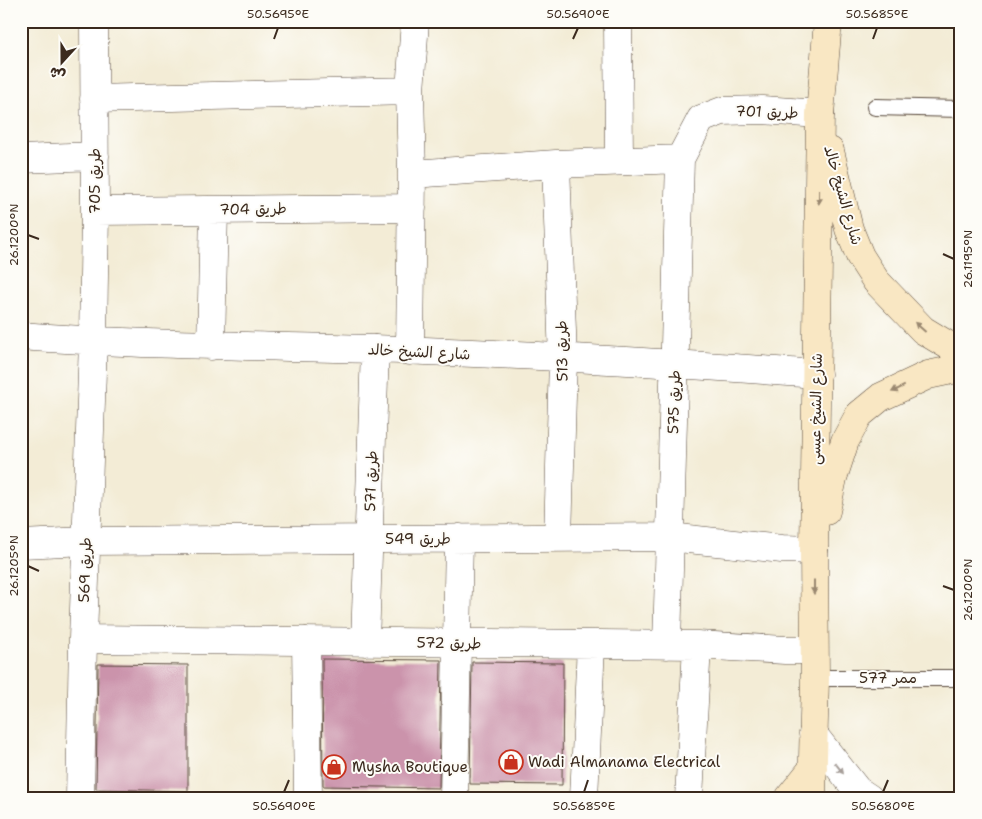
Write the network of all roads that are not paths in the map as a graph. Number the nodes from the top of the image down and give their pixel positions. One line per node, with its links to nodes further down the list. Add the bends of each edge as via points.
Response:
1 (94, 21): 6 (street, طريق 705)
2 (415, 21): 5 (street)
3 (618, 21): 13 (street)
4 (828, 21): 9 (street, شارع الشيخ عيسى)
5 (410, 91): 6 (street); 15 (street)
6 (94, 99): 10 (street, طريق 705)
7 (875, 108): 8 (lane)
8 (961, 110)
9 (820, 114): 11 (street, طريق 701, via 722,110 701,119); 24 (street, شارع الشيخ خالد, one-way to 9, via 923,330 876,281 860,256 849,229); 28 (street, شارع الشيخ عيسى, one-way to 28)
10 (95, 156): 12 (street); 18 (street, طريق 705)
11 (680, 159): 13 (street); 26 (street, طريق 575)
12 (21, 160)
13 (619, 161): 14 (street)
14 (556, 164): 15 (street); 25 (street, طريق 513)
15 (412, 174): 16 (street)
16 (412, 208): 17 (street, طريق 704); 23 (street)
17 (214, 210): 18 (street, طريق 704); 21 (street)
18 (95, 211): 20 (street, طريق 705)
19 (21, 336): 20 (street, شارع الشيخ خالد)
20 (94, 342): 21 (street, شارع الشيخ خالد); 33 (street, طريق 569)
21 (211, 346): 22 (street, شارع الشيخ خالد)
22 (375, 349): 23 (street, شارع الشيخ خالد); 32 (street, طريق 571)
23 (410, 351): 25 (street, شارع الشيخ خالد)
24 (961, 353)
25 (563, 358): 26 (street, شارع الشيخ خالد); 31 (street, طريق 513)
26 (675, 364): 28 (street, شارع الشيخ خالد); 29 (street, طريق 575)
27 (961, 368): 35 (street, one-way to 35, via 928,375 881,398 859,415 844,441)
28 (817, 374): 35 (street, شارع الشيخ عيسى)
29 (669, 537): 31 (street, طريق 549); 35 (street, طريق 549); 41 (street, طريق 575)
30 (459, 538): 31 (street, طريق 549); 32 (street, طريق 549); 39 (street)
31 (558, 538)
32 (369, 539): 33 (street, طريق 549); 38 (street, طريق 571)
33 (87, 540): 34 (street, طريق 549); 36 (street, طريق 569)
34 (21, 544)
35 (814, 550): 43 (street, شارع الشيخ عيسى, one-way to 43)
36 (83, 639): 37 (street, طريق 572); 48 (street, طريق 569)
37 (306, 641): 38 (street, طريق 572); 49 (street)
38 (365, 642): 39 (street, طريق 572)
39 (456, 643): 40 (street, طريق 572); 50 (street)
40 (590, 644): 41 (street, طريق 572); 51 (street)
41 (667, 645): 42 (street, طريق 572)
42 (697, 645): 43 (street, طريق 572); 52 (street)
43 (814, 650): 44 (street, شارع الشيخ عيسى)
44 (815, 678): 45 (lane, ممر 577); 46 (street, شارع الشيخ عيسى)
45 (961, 678)
46 (813, 734): 47 (street, شارع الشيخ عيسى); 55 (street, one-way to 55, via 857,790)
47 (812, 768): 53 (street); 54 (street, شارع الشيخ عيسى)
48 (80, 798)
49 (308, 798)
50 (454, 798)
51 (584, 798)
52 (689, 798)
53 (789, 798)
54 (812, 798)
55 (869, 798)

